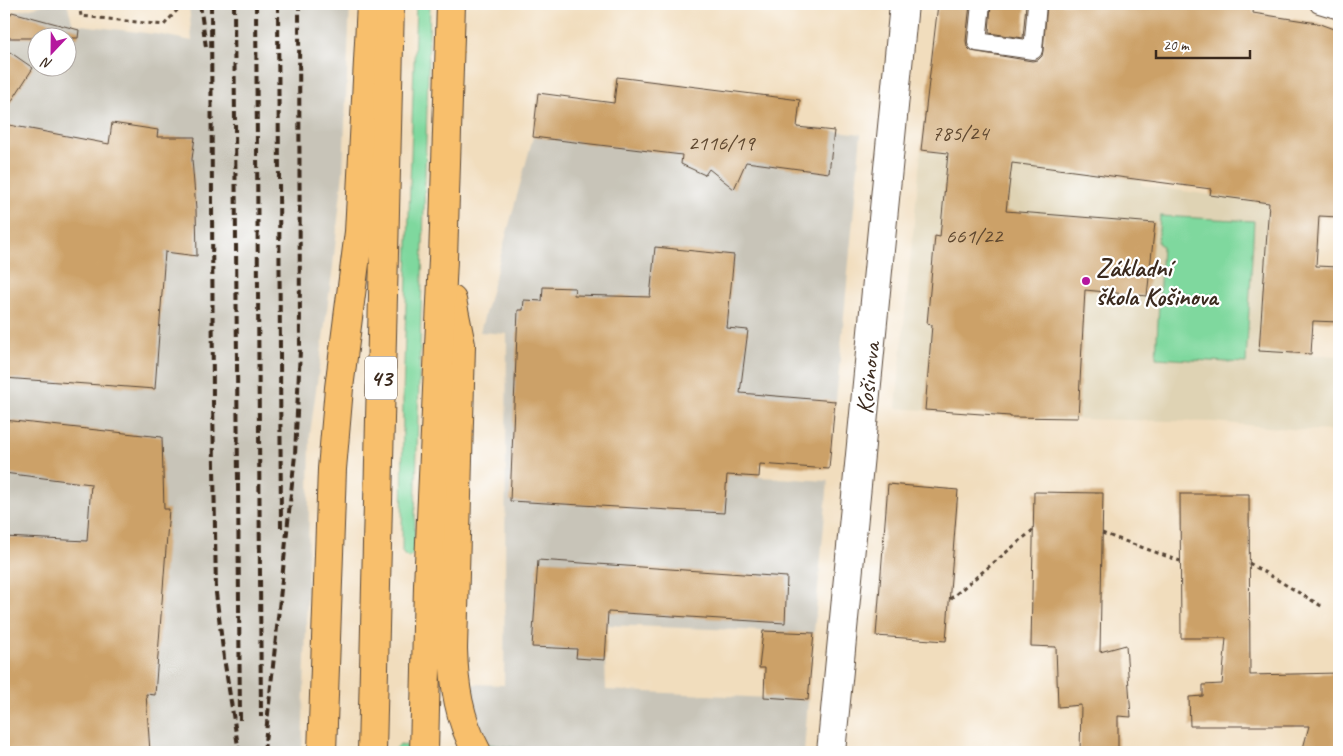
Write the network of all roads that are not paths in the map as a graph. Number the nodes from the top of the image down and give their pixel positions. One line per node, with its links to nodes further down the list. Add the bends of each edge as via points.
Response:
1 (371, 4): 10 (highway, 43, via 360,223 334,436)
2 (390, 4): 11 (highway, 43)
3 (451, 4): 9 (highway)
4 (904, 4): 14 (street, Košinova)
5 (981, 4): 6 (lane, via 977,42 1033,50)
6 (1037, 4)
7 (1319, 4): 8 (lane)
8 (1339, 10)
9 (443, 259): 12 (highway); 13 (highway, via 461,345 454,680 459,710)
10 (322, 752)
11 (372, 752)
12 (424, 752)
13 (477, 752)
14 (831, 752)

